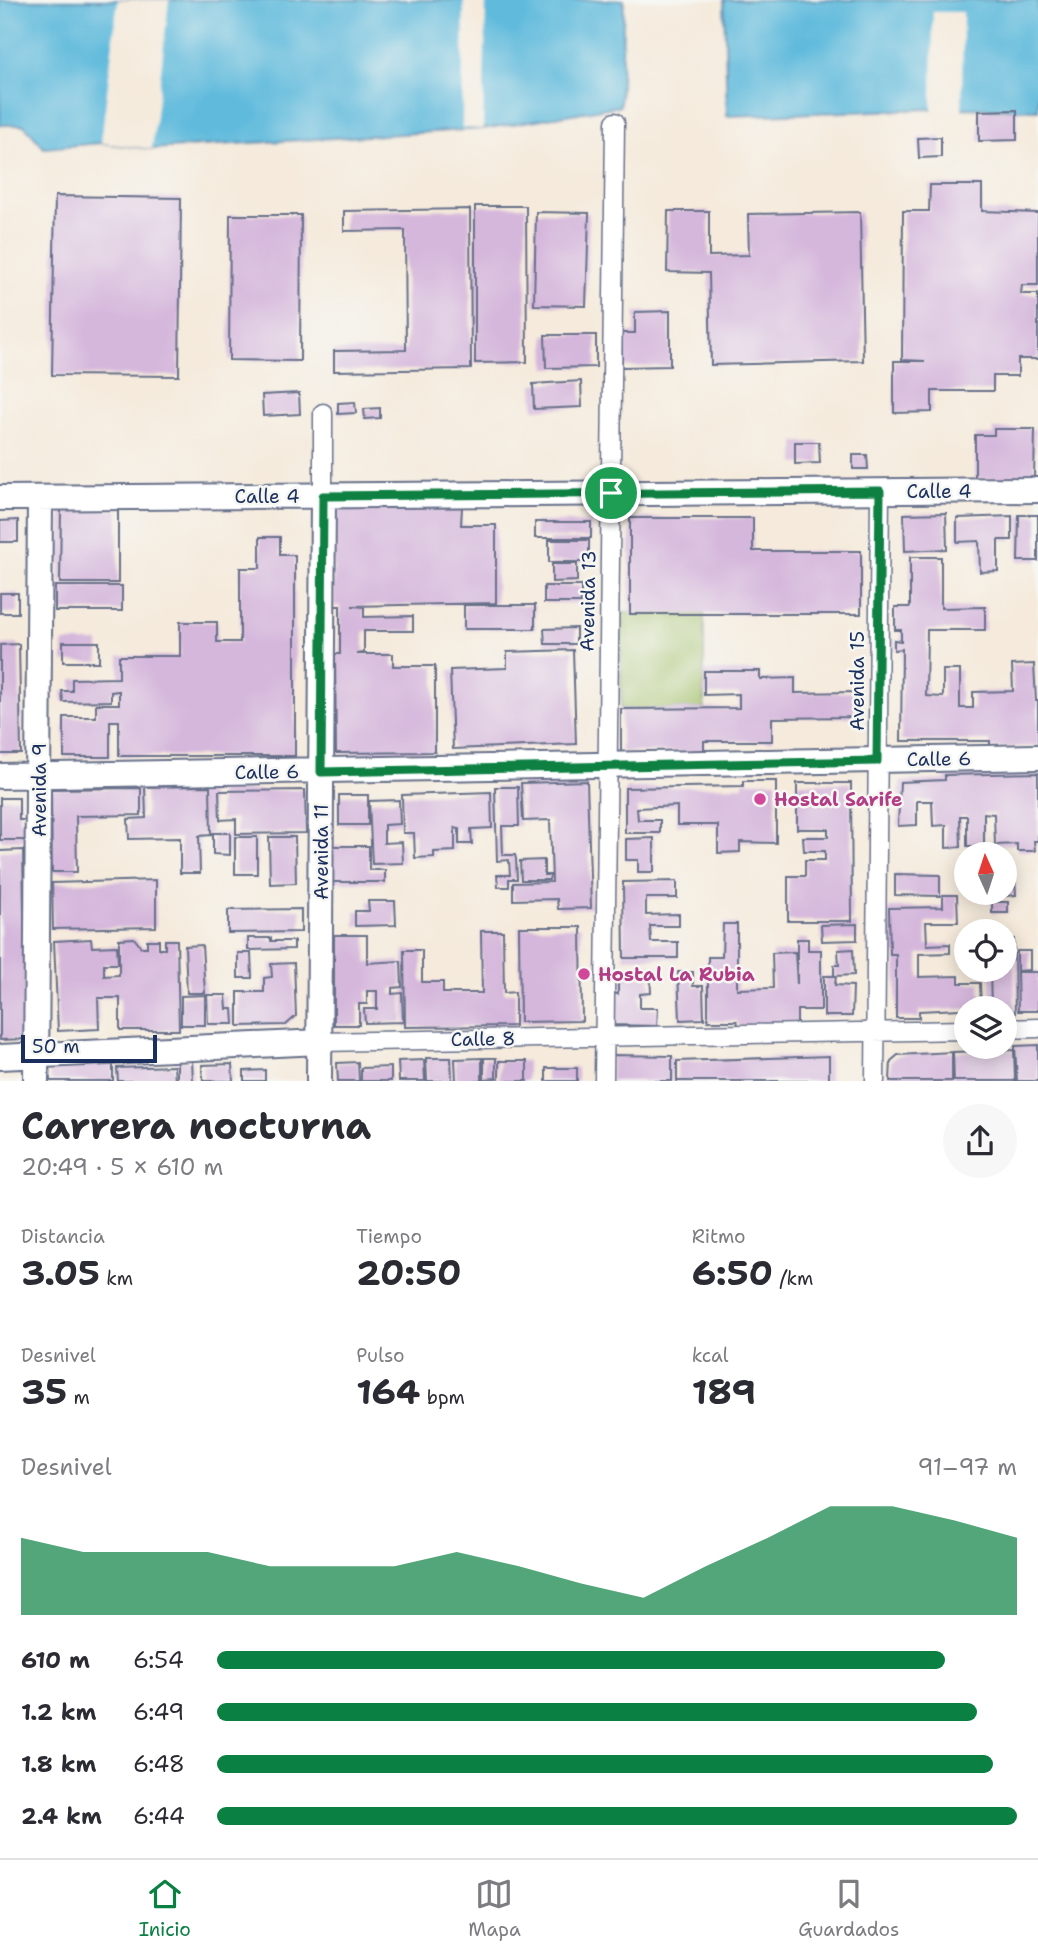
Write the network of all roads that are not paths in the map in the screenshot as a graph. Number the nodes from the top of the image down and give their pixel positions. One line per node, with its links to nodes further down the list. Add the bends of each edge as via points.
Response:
1 (615, 122): 5 (street, Avenida 13)
2 (323, 413): 6 (street, Avenida 11)
3 (1038, 490): 4 (street, Calle 4)
4 (880, 491): 5 (street, Calle 4); 10 (street, Avenida 15)
5 (611, 493): 6 (street, Calle 4); 11 (street, Avenida 13)
6 (323, 496): 8 (street, Calle 4); 12 (street, Avenida 11)
7 (0, 498): 8 (street, Calle 4)
8 (40, 498): 14 (street, Avenida 9)
9 (1038, 757): 10 (street, Calle 6)
10 (877, 761): 11 (street, Calle 6); 18 (street, Avenida 15)
11 (608, 766): 12 (street, Calle 6); 19 (street, Avenida 13)
12 (321, 772): 14 (street, Calle 6); 20 (street, Avenida 11)
13 (0, 776): 14 (street, Calle 6)
14 (39, 776): 22 (street, Avenida 9)
15 (1038, 1028): 16 (street)
16 (1017, 1029)
17 (954, 1030): 18 (street, Calle 8)
18 (876, 1032): 19 (street, Calle 8); 25 (street, Avenida 15)
19 (605, 1037): 20 (street, Calle 8); 24 (street, Avenida 13)
20 (320, 1042): 22 (street, Calle 8); 23 (street, Avenida 11)
21 (0, 1057): 22 (street, Calle 8)
22 (36, 1069)
23 (319, 1081)
24 (604, 1081)
25 (875, 1081)

